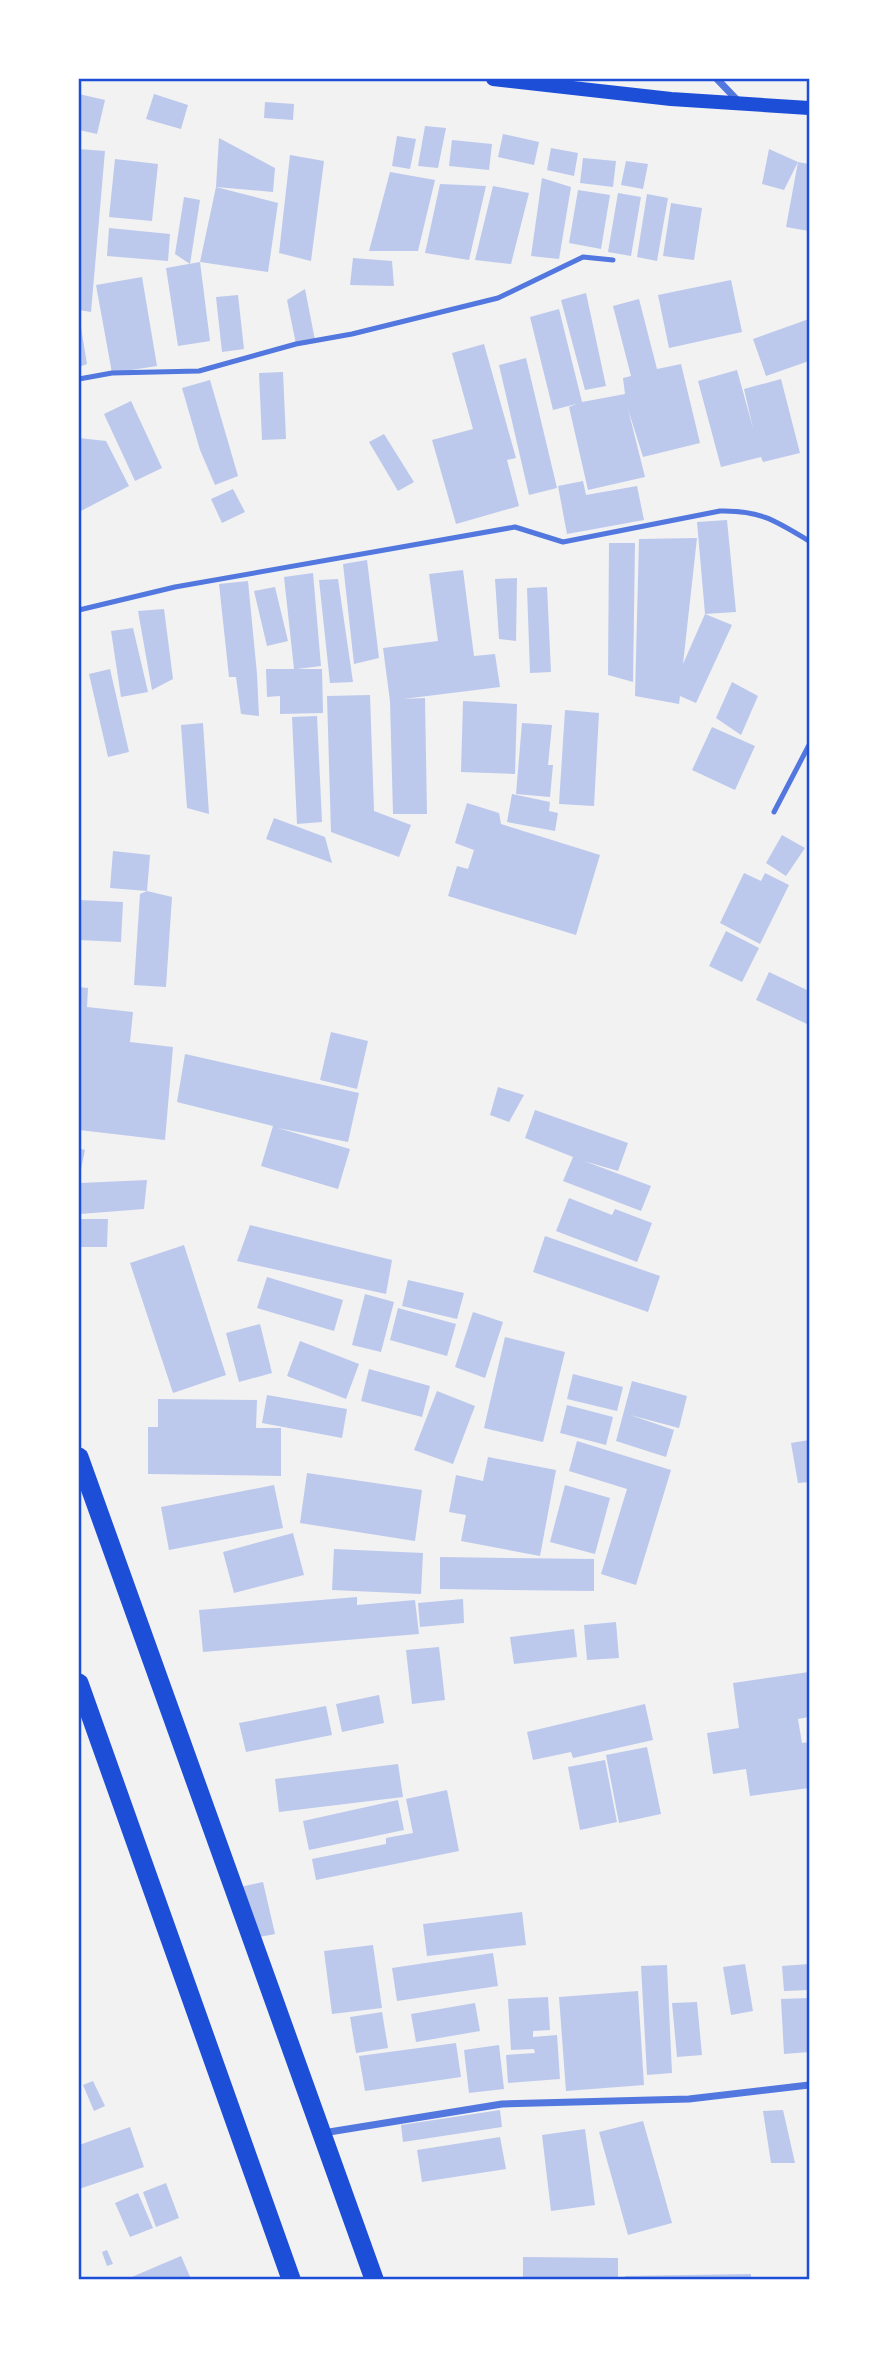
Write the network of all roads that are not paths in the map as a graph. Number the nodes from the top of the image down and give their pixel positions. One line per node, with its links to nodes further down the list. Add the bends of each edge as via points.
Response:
1 (493, 79): 3 (main road)
2 (717, 79): 3 (street)
3 (741, 104): 4 (main road)
4 (809, 108)
5 (613, 261): 6 (lane, via 583,257 498,298 199,370 112,373)
6 (79, 379)
7 (809, 541): 8 (lane, via 775,520 746,511 563,541 515,527 175,587)
8 (79, 610)
9 (809, 745): 10 (lane)
10 (774, 812)
11 (79, 1457): 14 (highway)
12 (79, 1683): 15 (highway)
13 (809, 2085): 14 (street, via 690,2099 502,2104)
14 (322, 2133): 16 (highway)
15 (291, 2279)
16 (374, 2279)

